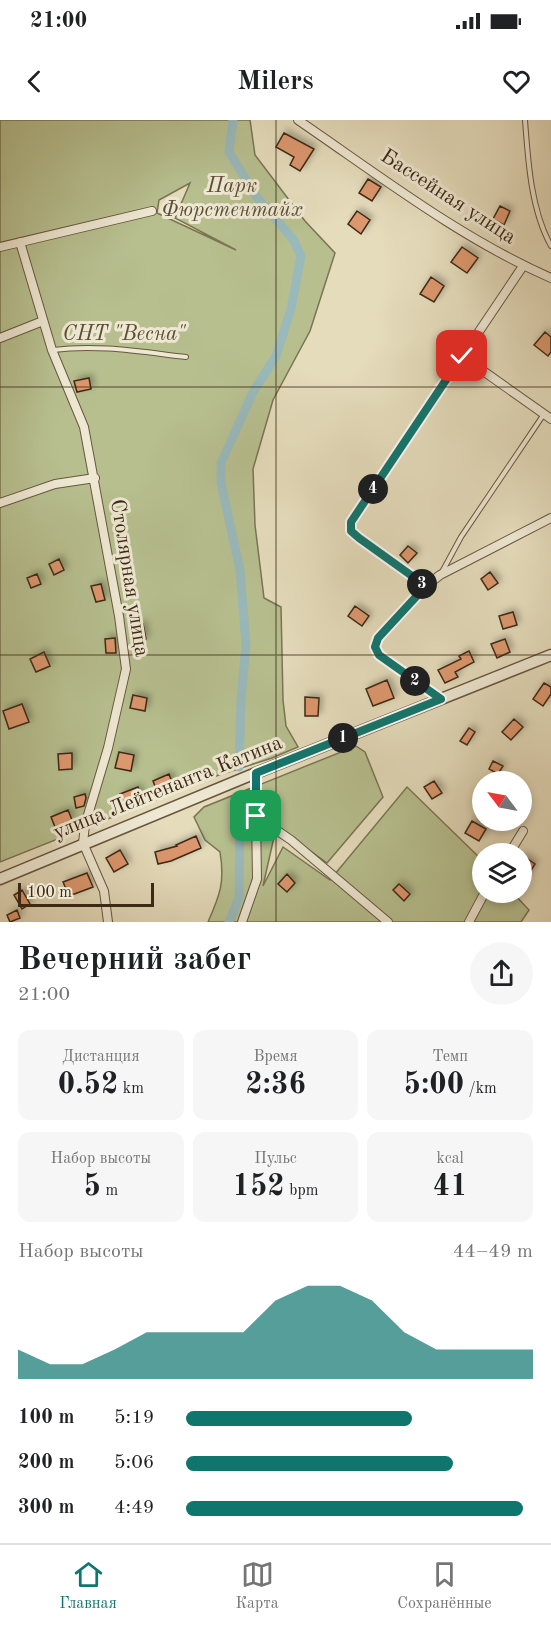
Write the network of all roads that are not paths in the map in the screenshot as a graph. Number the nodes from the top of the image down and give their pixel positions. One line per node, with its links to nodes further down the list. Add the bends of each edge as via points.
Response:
1 (298, 120): 7 (street, Бассейная улица, via 454,227)
2 (525, 120): 5 (lane, via 528,166 544,233)
3 (152, 211): 4 (street)
4 (20, 242): 6 (street); 9 (street, Столярная улица)
5 (551, 246)
6 (0, 247)
7 (523, 266): 8 (street, Бассейная улица); 12 (street)
8 (551, 278)
9 (43, 321): 10 (street); 11 (street, Столярная улица)
10 (0, 338)
11 (52, 350): 13 (lane, via 97,347); 15 (street, Столярная улица, via 84,427)
12 (462, 356): 14 (street); 19 (street, via 351,522 351,531 359,538)
13 (186, 357)
14 (548, 416): 18 (lane, via 460,537)
15 (95, 478): 16 (street, via 55,484); 25 (street, Столярная улица, via 126,669)
16 (0, 503)
17 (551, 518): 18 (street)
18 (440, 575): 19 (street)
19 (426, 586): 21 (street, via 378,638 375,647 379,655)
20 (551, 655): 21 (street, улица Лейтенанта Катина)
21 (441, 699): 22 (street, улица Лейтенанта Катина)
22 (256, 773): 23 (street); 25 (street, улица Лейтенанта Катина)
23 (256, 816): 30 (street, via 257,879); 31 (street)
24 (523, 831): 26 (street)
25 (83, 843): 27 (street, улица Лейтенанта Катина); 29 (street, via 104,891)
26 (516, 843)
27 (0, 879)
28 (479, 903): 32 (street)
29 (108, 922)
30 (242, 922)
31 (388, 922)
32 (469, 922)

